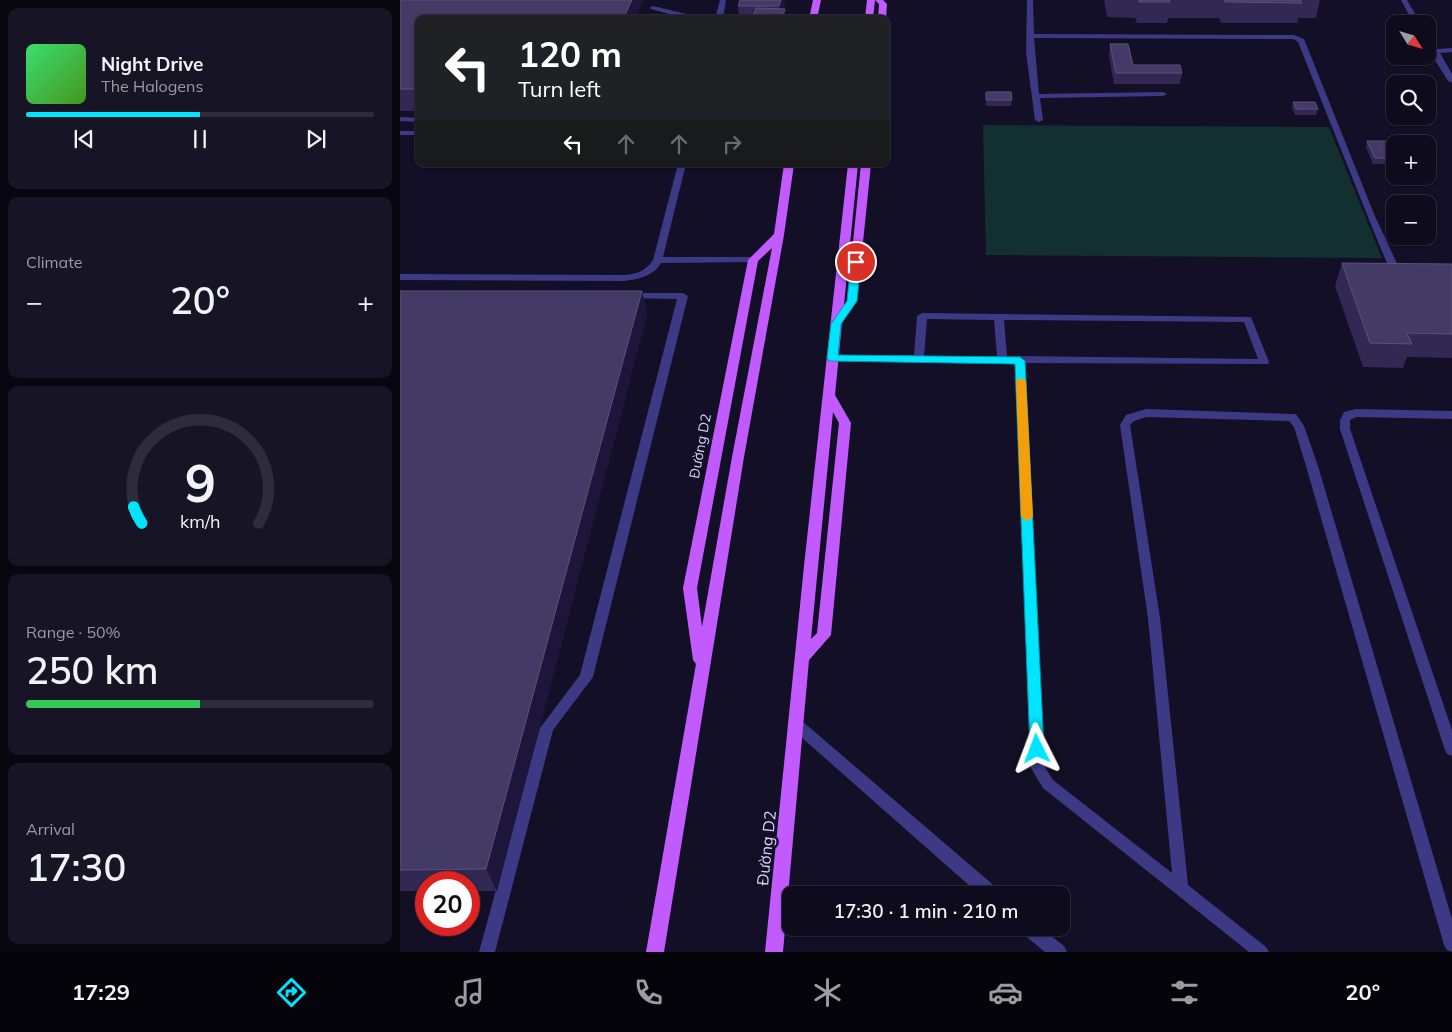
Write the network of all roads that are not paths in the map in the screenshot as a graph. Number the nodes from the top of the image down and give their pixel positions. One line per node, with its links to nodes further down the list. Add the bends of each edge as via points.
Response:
1 (723, 0): 9 (lane)
2 (817, 0): 10 (main road)
3 (872, 0): 11 (main road)
4 (879, 0): 12 (main road, via 883,4)
5 (1030, 0): 14 (lane)
6 (1404, 0): 13 (lane)
7 (653, 8): 8 (lane)
8 (680, 15)
9 (720, 15)
10 (814, 15)
11 (870, 15)
12 (882, 15)
13 (1413, 15)
14 (1030, 36): 20 (lane); 33 (lane, via 1287,37 1301,41)
15 (1452, 50): 16 (lane)
16 (1436, 51)
17 (1436, 54): 18 (lane)
18 (1452, 81)
19 (1163, 94): 20 (lane)
20 (1036, 96): 23 (lane)
21 (400, 120): 22 (lane)
22 (415, 120)
23 (1039, 120)
24 (400, 133): 25 (lane)
25 (415, 133)
26 (681, 167): 31 (lane)
27 (789, 167): 30 (main road, Đường D2)
28 (853, 167): 37 (main road, Đường D2)
29 (866, 167): 37 (main road, Đường D2, via 852,301)
30 (778, 235): 32 (main road); 45 (main road, Đường D2)
31 (658, 260): 32 (lane); 34 (lane, via 654,268 642,276 624,278)
32 (753, 260): 45 (main road, Đường D2, via 690,588)
33 (1395, 270)
34 (400, 277)
35 (614, 295): 52 (lane, via 683,296 586,676 547,728)
36 (999, 317): 39 (lane, via 922,316); 40 (lane); 41 (lane, via 1248,319 1264,362)
37 (836, 324): 38 (main road, Đường D2)
38 (832, 358): 39 (lane); 42 (main road, Đường D2)
39 (919, 360): 40 (lane)
40 (1002, 360): 41 (lane)
41 (1020, 361): 49 (lane, via 1038,768 1048,784)
42 (829, 395): 44 (main road, Đường D2); 44 (main road, via 845,423 832,568 824,636)
43 (1452, 415): 47 (lane, via 1356,413 1344,420)
44 (802, 658): 46 (main road, Đường D2)
45 (702, 674): 53 (main road, Đường D2)
46 (797, 725): 48 (street); 54 (main road, Đường D2)
47 (1452, 750)
48 (982, 886)
49 (1180, 889): 51 (lane, via 1154,618 1125,425 1130,418 1146,413 1292,418 1299,426 1312,466); 56 (lane)
50 (1039, 936): 55 (street)
51 (1452, 945)
52 (487, 952)
53 (655, 952)
54 (774, 952)
55 (1058, 952)
56 (1261, 952)

